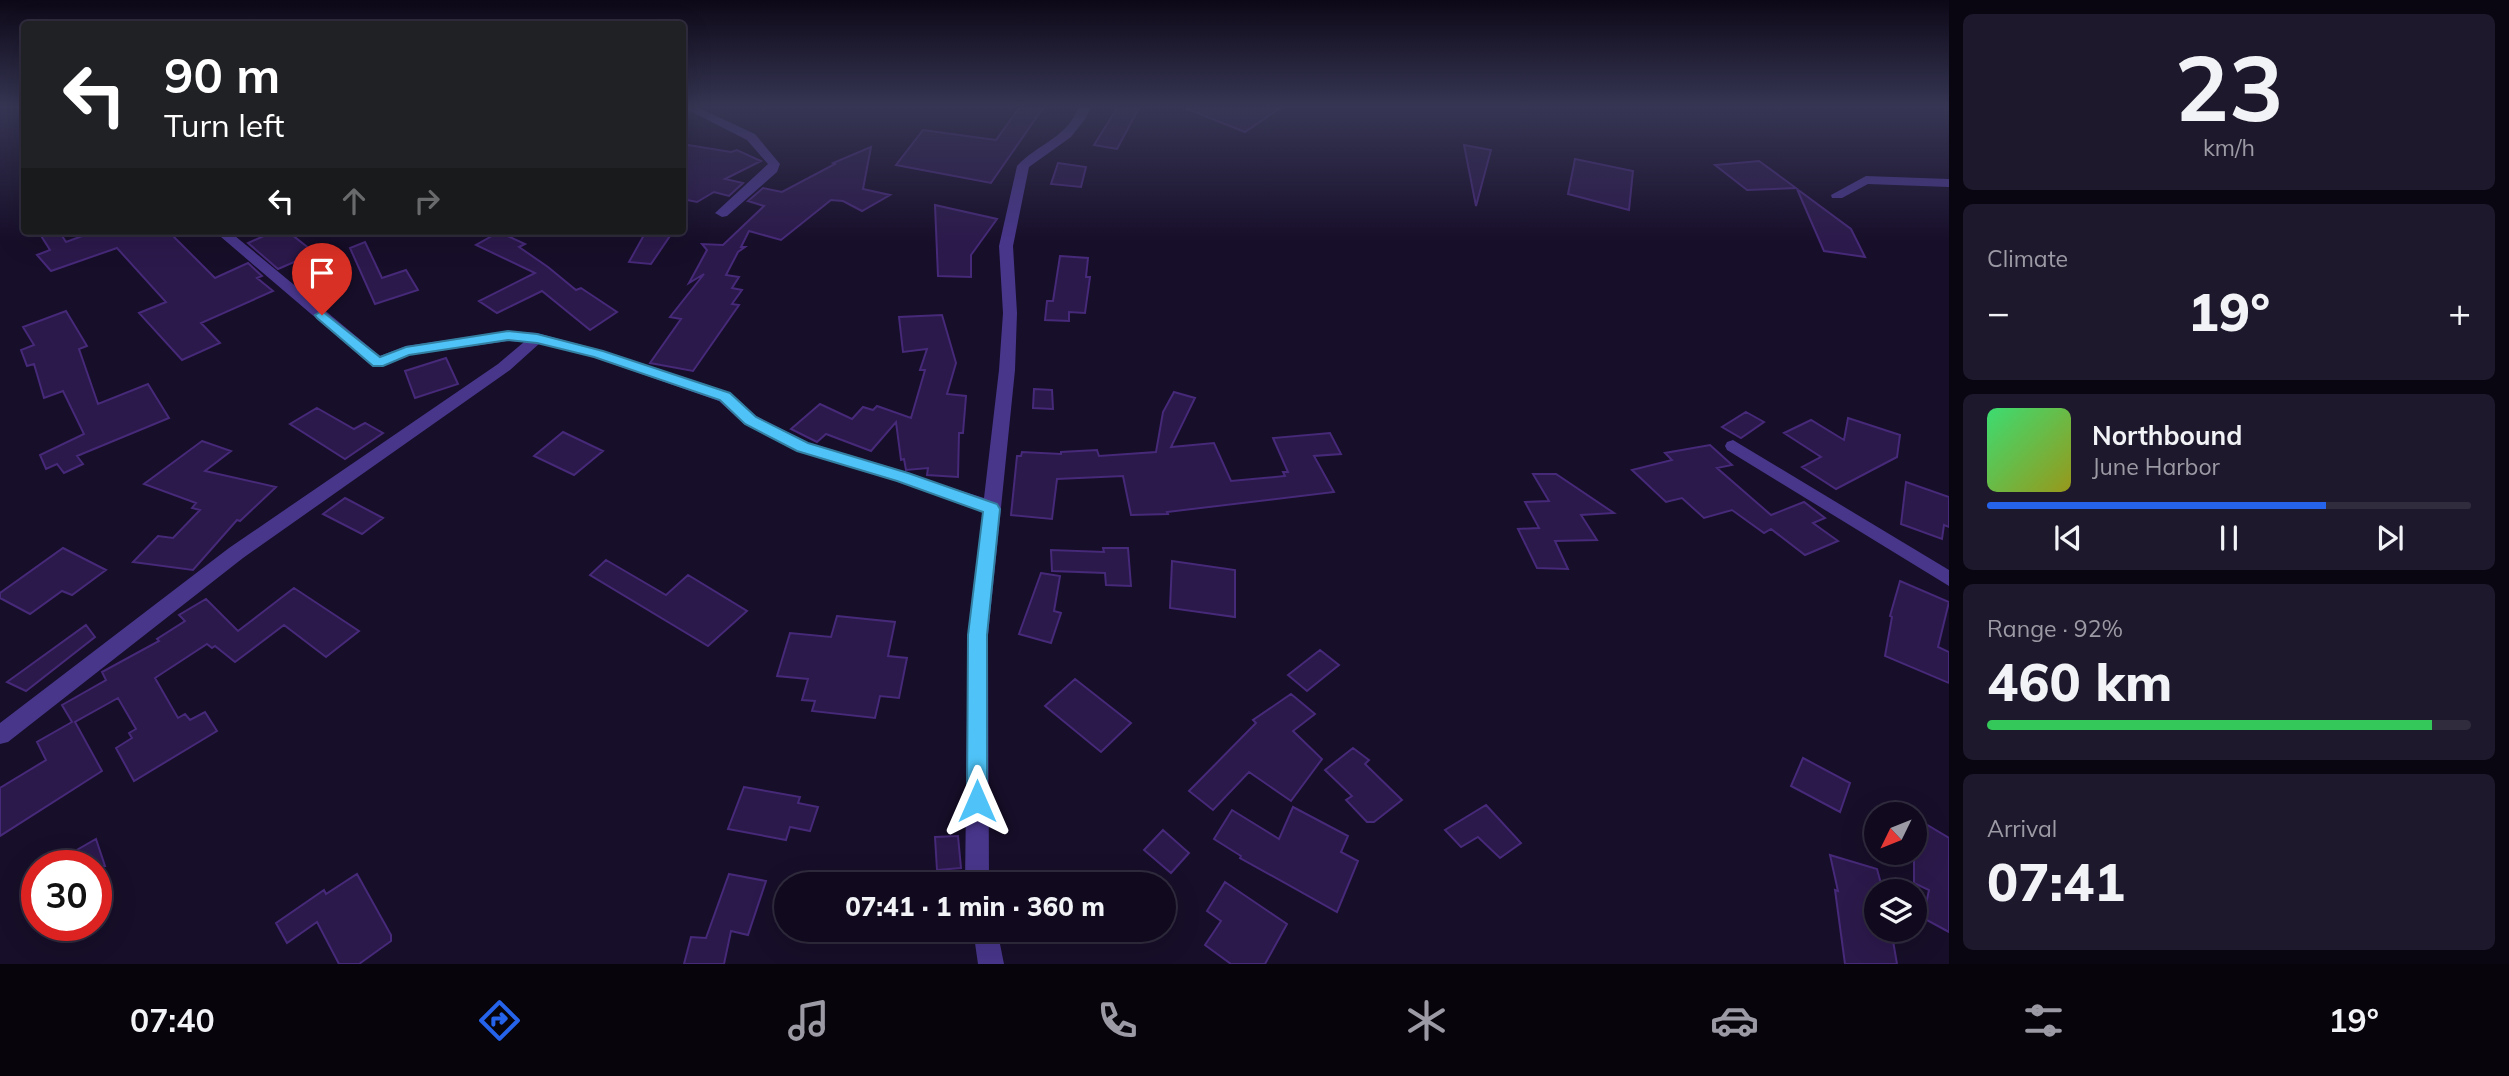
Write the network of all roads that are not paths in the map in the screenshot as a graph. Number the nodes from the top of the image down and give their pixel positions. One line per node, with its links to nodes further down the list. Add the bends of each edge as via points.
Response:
1 (765, 153): 5 (street, via 773,169)
2 (1040, 153): 9 (street, via 1023,166 1006,246 1009,336)
3 (1949, 183): 4 (street, via 1866,180)
4 (1837, 195)
5 (722, 213)
6 (226, 235): 7 (street, via 378,363 406,351 508,336)
7 (537, 338): 9 (street, via 725,397 750,420 803,447); 11 (street, via 236,553)
8 (1733, 446): 10 (street)
9 (992, 509): 12 (street, via 978,635)
10 (1949, 579)
11 (0, 735)
12 (977, 872)
13 (987, 942): 14 (street)
14 (991, 964)

